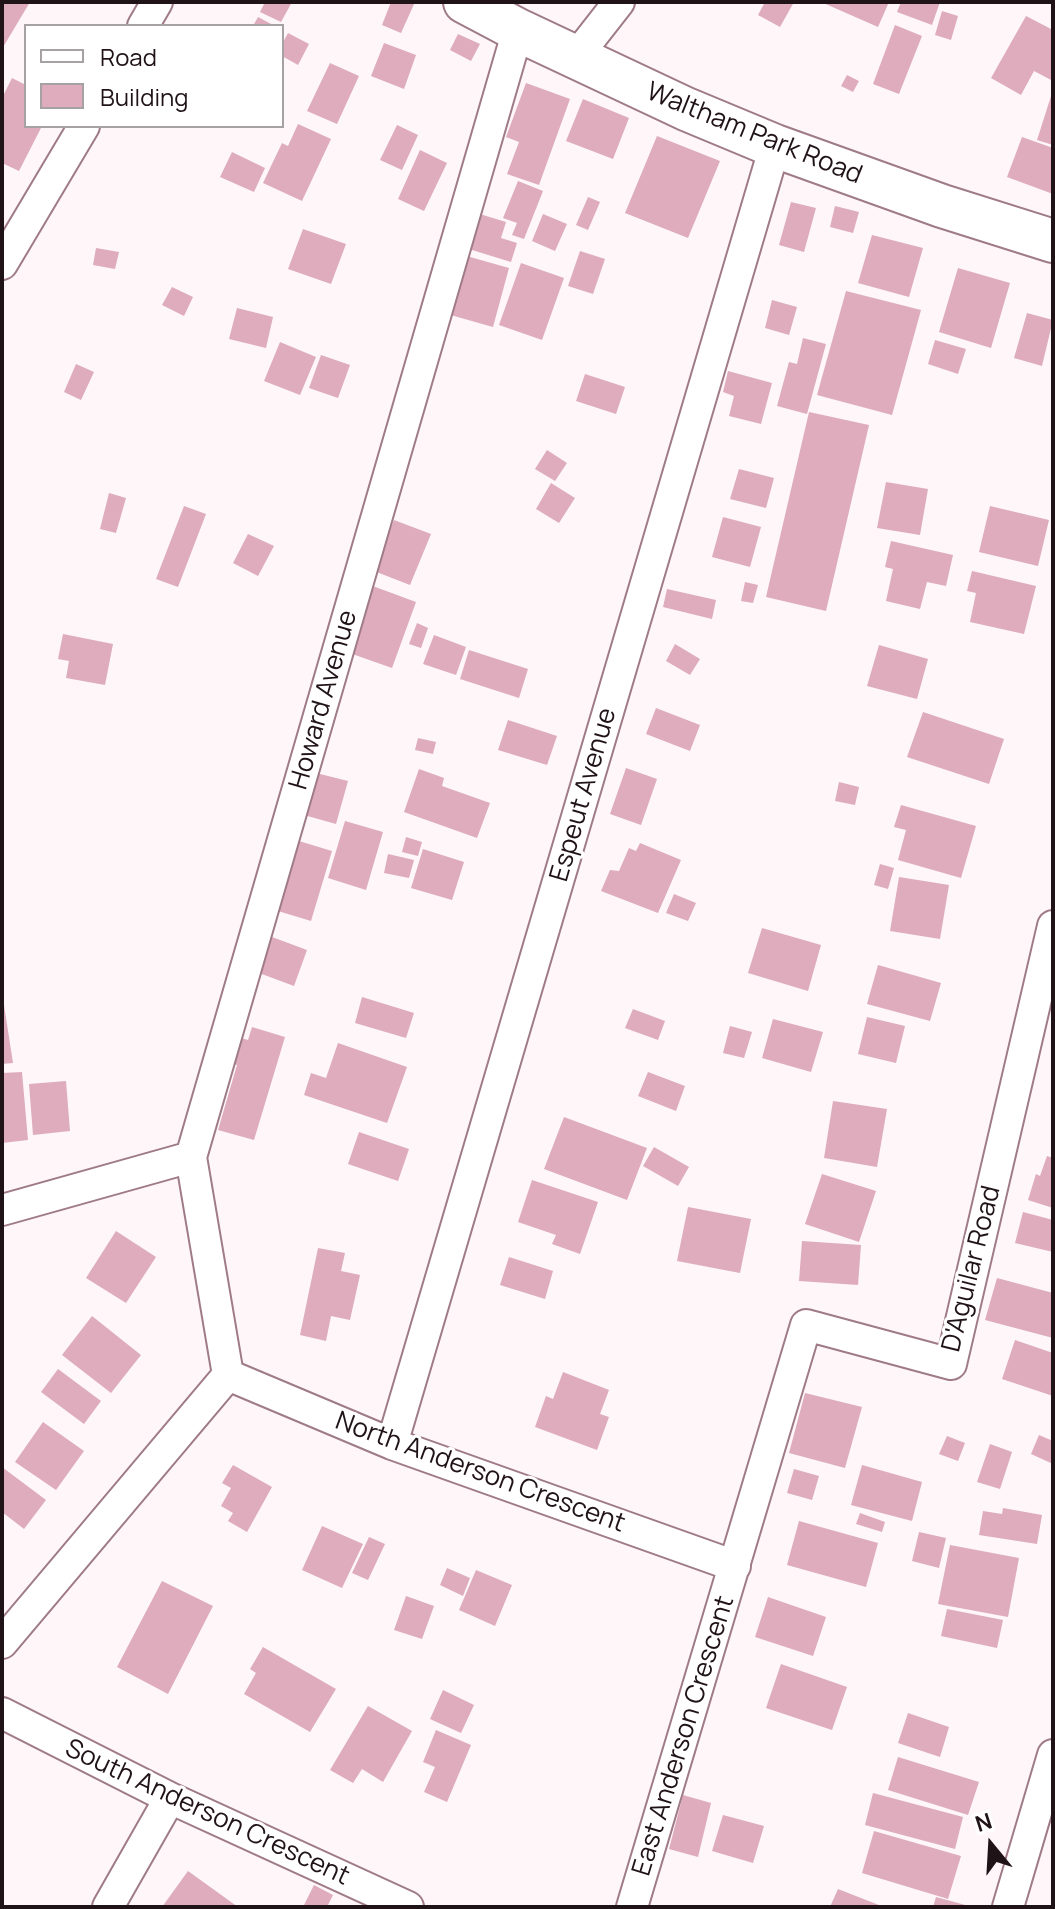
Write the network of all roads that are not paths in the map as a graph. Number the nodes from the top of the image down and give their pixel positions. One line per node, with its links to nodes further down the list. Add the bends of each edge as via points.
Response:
1 (157, 2): 4 (street)
2 (465, 2): 5 (main road, Waltham Park Road)
3 (619, 2): 6 (street)
4 (144, 24)
5 (518, 30): 6 (main road, Waltham Park Road); 12 (street, Howard Avenue)
6 (576, 57): 8 (main road, Waltham Park Road)
7 (83, 128): 10 (street)
8 (775, 146): 9 (main road, Waltham Park Road); 15 (street, Espeut Avenue)
9 (1053, 241)
10 (2, 264)
11 (1053, 926): 16 (street, D'Aguilar Road, via 951,1364 806,1325)
12 (191, 1157): 13 (street); 14 (street, Howard Avenue)
13 (2, 1210)
14 (228, 1375): 15 (street, North Anderson Crescent); 17 (street)
15 (392, 1444): 16 (street, North Anderson Crescent)
16 (735, 1566): 23 (street, East Anderson Crescent)
17 (2, 1643)
18 (5, 1715): 20 (street, South Anderson Crescent)
19 (1053, 1755): 24 (street)
20 (170, 1798): 21 (street); 22 (street, South Anderson Crescent)
21 (108, 1907)
22 (408, 1907)
23 (632, 1907)
24 (1008, 1907)

